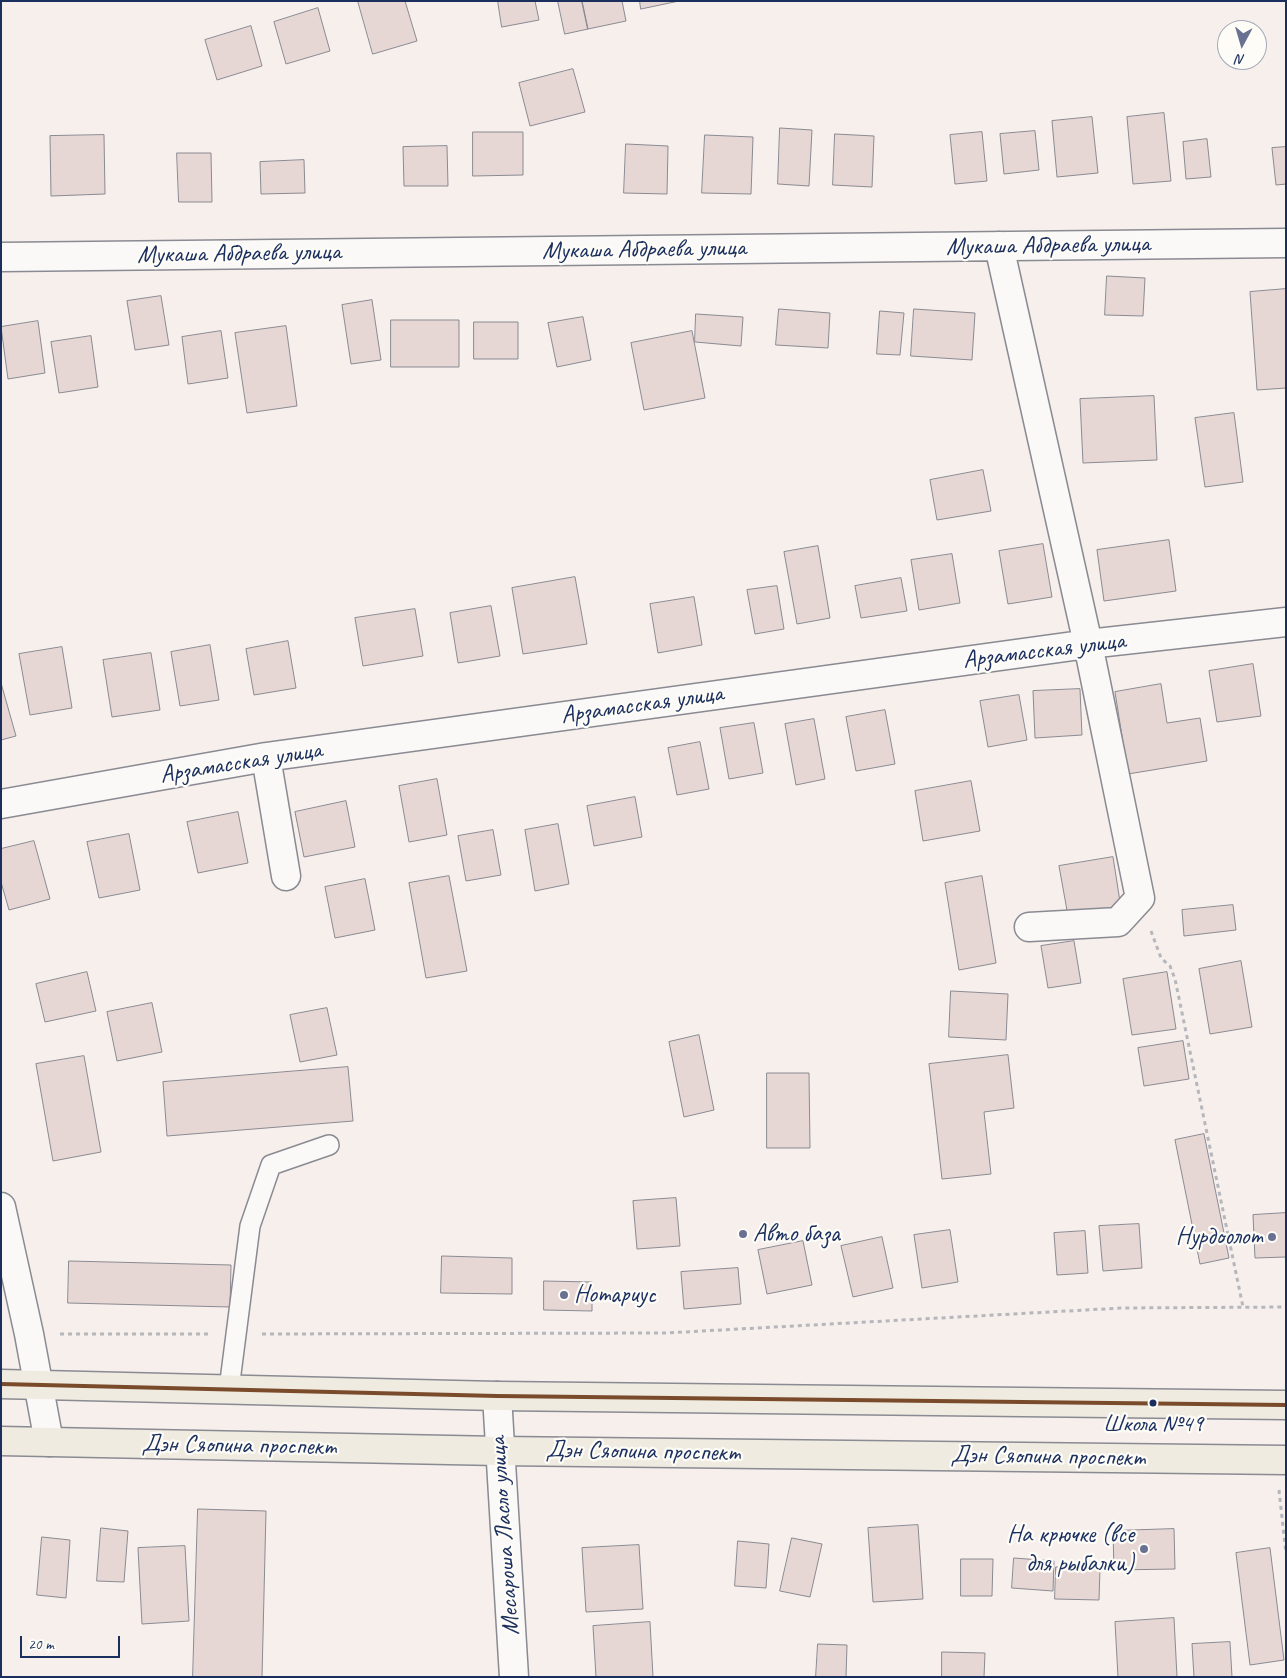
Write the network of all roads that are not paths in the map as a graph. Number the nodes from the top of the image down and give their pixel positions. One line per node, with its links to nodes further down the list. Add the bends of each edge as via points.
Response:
1 (1286, 243): 2 (street, Мукаша Абдраева улица)
2 (999, 246): 3 (street, Мукаша Абдраева улица); 5 (street)
3 (1, 257)
4 (1286, 622): 5 (street, Арзамасская улица)
5 (1088, 644): 6 (street, Арзамасская улица); 9 (street, via 1140,898 1118,922)
6 (266, 757): 7 (street, Арзамасская улица); 8 (street)
7 (1, 804)
8 (286, 876)
9 (1029, 927)
10 (329, 1145): 14 (lane, via 271,1165 250,1226)
11 (1, 1207): 13 (street)
12 (1, 1384): 13 (main road)
13 (38, 1385): 14 (main road); 18 (street)
14 (229, 1389): 15 (main road)
15 (496, 1396): 16 (main road); 19 (street, Месароша Ласло улица)
16 (1286, 1405)
17 (1, 1441): 18 (main road, Дэн Сяопина проспект)
18 (49, 1442): 19 (main road, Дэн Сяопина проспект)
19 (499, 1451): 20 (main road, Дэн Сяопина проспект); 21 (street, Месароша Ласло улица)
20 (1286, 1460)
21 (514, 1677)

